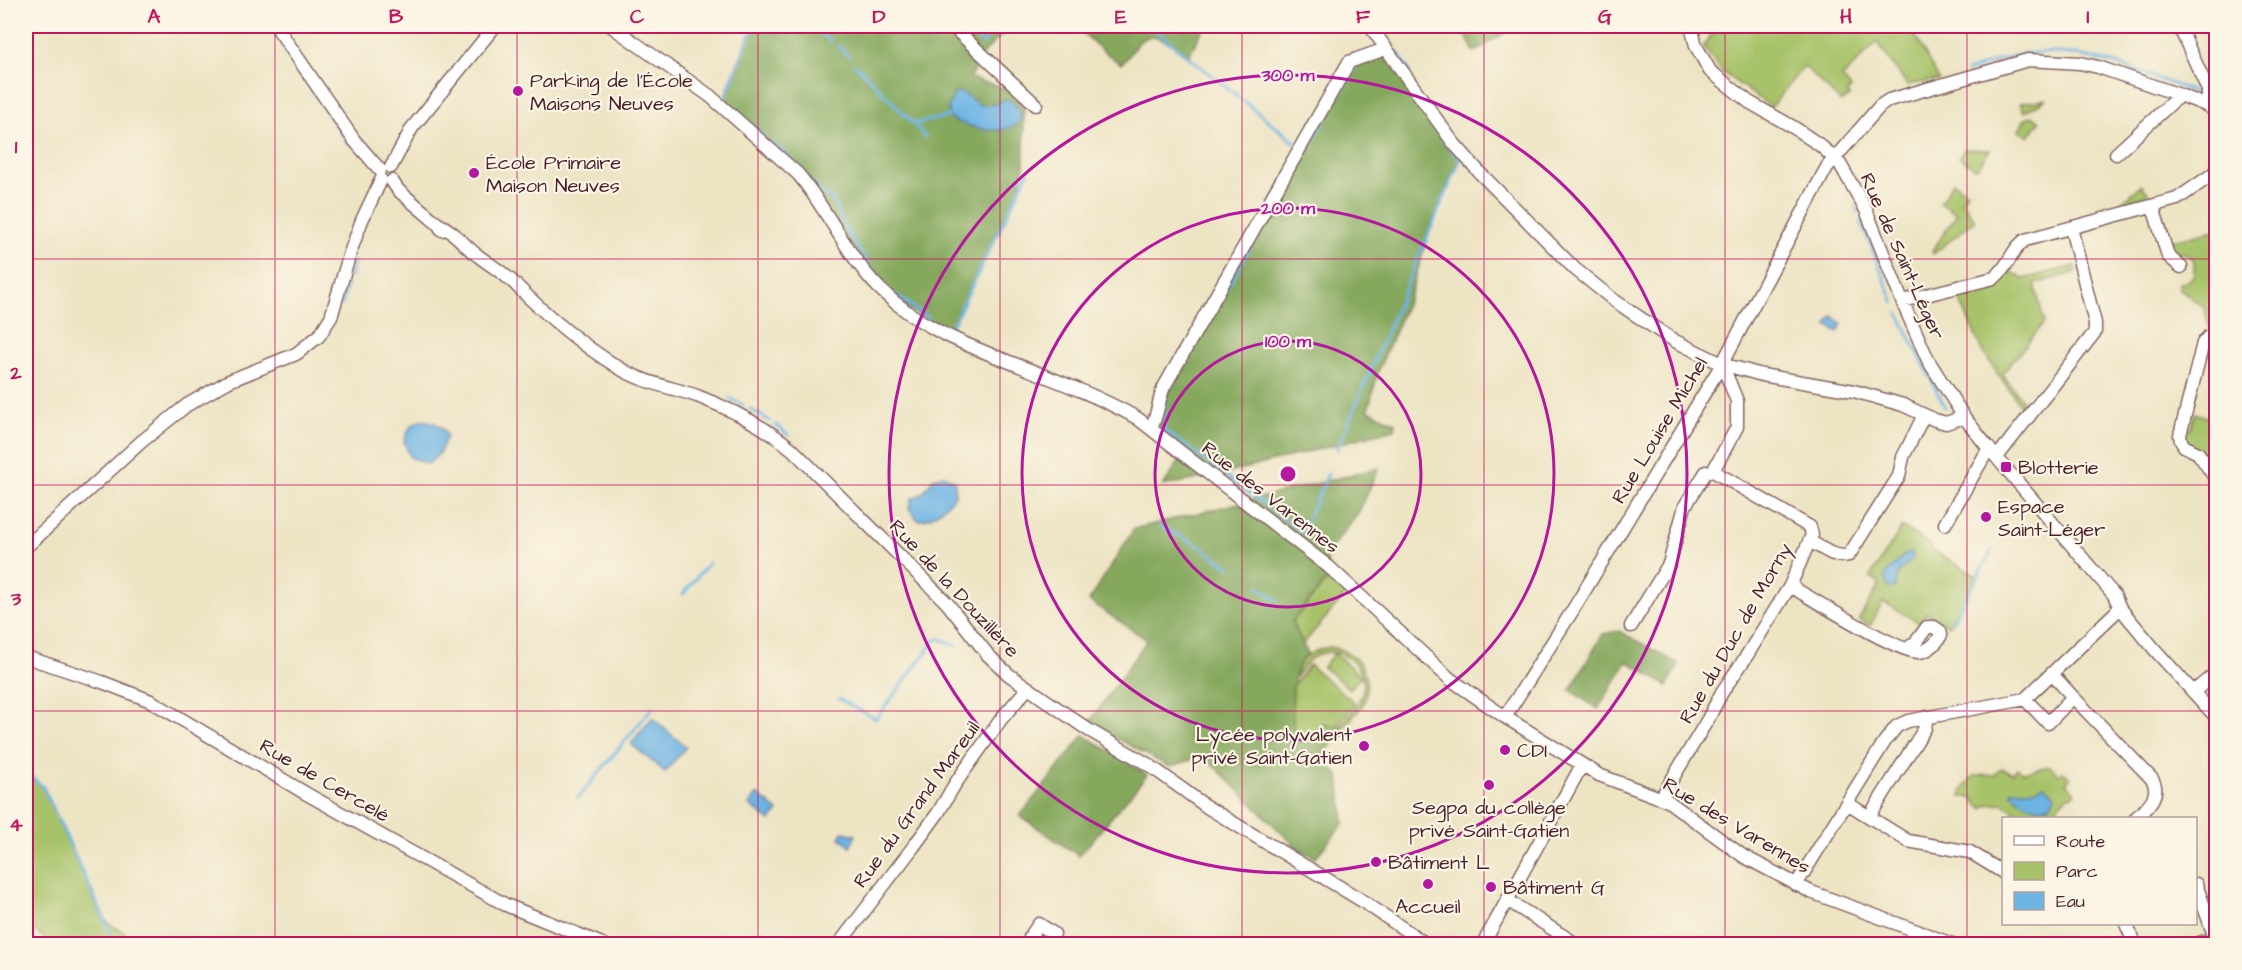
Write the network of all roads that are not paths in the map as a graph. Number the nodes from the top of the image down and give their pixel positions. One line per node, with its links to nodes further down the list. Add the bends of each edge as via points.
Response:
1 (276, 26): 15 (street, Rue de la Douzillère, via 354,140)
2 (495, 26): 15 (street, via 412,128)
3 (610, 26): 24 (street, Rue des Varennes, via 710,96 798,174 869,277 899,306 949,338 1104,401)
4 (952, 26): 10 (street)
5 (1370, 26): 8 (street)
6 (1691, 26): 13 (street, Rue de Saint-Léger, via 1696,46 1710,71 1749,102 1794,127)
7 (2179, 26): 11 (street, via 2208,90)
8 (1385, 49): 21 (street, via 1468,160 1575,268 1655,328); 24 (street, via 1349,62 1164,387)
9 (2180, 95): 11 (street, Rue Louise Michel); 12 (street); 13 (street, Rue Louise Michel, via 2098,67 2028,60 1889,100 1870,116)
10 (1036, 105)
11 (2212, 109)
12 (2116, 154)
13 (1835, 158): 19 (street, Rue de Saint-Léger, via 1866,210); 21 (street, Rue Louise Michel)
14 (2217, 172): 16 (street, via 2177,199)
15 (386, 174): 30 (street, via 362,220 332,317 319,336 296,354 229,381 188,405 141,442); 38 (street, Rue de la Douzillère, via 400,192 438,224 618,368 717,405 773,434 792,449 947,603 988,655)
16 (2153, 207): 17 (street); 18 (street, via 2168,256)
17 (2071, 228): 19 (street, via 2025,240 2014,251 2005,270 1994,278); 25 (street, via 2095,332)
18 (2181, 267)
19 (1902, 301): 23 (street, Rue de Saint-Léger, via 1928,360)
20 (2217, 336): 27 (street, via 2208,337 2203,343 2180,435 2184,446 2198,453)
21 (1722, 364): 22 (street, via 1854,391); 26 (street, via 1737,401 1737,427); 42 (street, Rue Louise Michel)
22 (1924, 415): 23 (street, via 1946,423); 29 (street, via 1903,457 1899,476 1849,555 1837,556)
23 (1964, 417): 25 (street, Rue de Saint-Léger)
24 (1151, 428): 42 (street, Rue des Varennes, via 1329,567 1450,679)
25 (1993, 452): 28 (street); 32 (street, Rue de Saint-Léger, via 2115,595)
26 (1713, 471): 29 (street, Rue du Duc de Morny, via 1810,527); 33 (street, via 1706,472 1685,506 1669,564)
27 (2217, 479)
28 (1945, 525)
29 (1810, 541): 31 (street, Rue du Duc de Morny)
30 (26, 547)
31 (1790, 586): 34 (street); 46 (street, Rue du Duc de Morny)
32 (2120, 608): 37 (street); 39 (street, Rue de Saint-Léger)
33 (1631, 626)
34 (1907, 649)
35 (26, 657): 56 (street, Rue de Cercelé, via 152,701 305,793 499,901)
36 (2217, 673): 39 (street)
37 (2052, 674): 40 (street); 41 (street)
38 (1027, 689): 57 (street, Rue du Grand Mareuil); 60 (street, Rue de la Douzillère, via 1149,765 1207,807 1362,900)
39 (2193, 692): 44 (street, Rue de Saint-Léger)
40 (2073, 697): 41 (street, via 2048,723); 49 (street, via 2154,783 2152,801)
41 (2025, 699): 43 (street)
42 (1505, 717): 45 (street, Rue des Varennes)
43 (1927, 717): 47 (street, via 1902,723 1893,730); 48 (street, via 1925,728)
44 (2217, 717)
45 (1582, 765): 46 (street, Rue des Varennes, via 1614,782); 53 (street)
46 (1661, 798): 52 (street, Rue des Varennes, via 1729,847)
47 (1847, 803): 48 (street); 52 (street)
48 (1869, 817): 50 (street, via 1908,841 1970,852)
49 (2138, 817)
50 (2002, 872)
51 (2197, 882): 55 (street)
52 (1796, 885): 63 (street, Rue des Varennes)
53 (1507, 900): 61 (street); 62 (street)
54 (2126, 925): 64 (street)
55 (2216, 938): 65 (street)
56 (602, 945)
57 (839, 945)
58 (1036, 945): 59 (street, via 1030,937 1039,924 1054,934)
59 (1046, 945)
60 (1426, 945)
61 (1483, 945)
62 (1576, 945)
63 (1952, 945)
64 (2136, 945)
65 (2196, 945)

